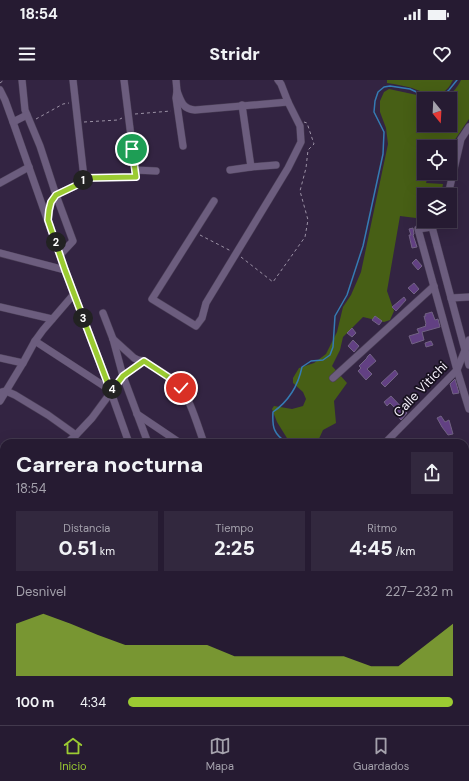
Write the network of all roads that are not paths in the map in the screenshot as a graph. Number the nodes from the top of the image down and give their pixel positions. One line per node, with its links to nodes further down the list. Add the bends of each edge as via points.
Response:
1 (73, 80): 23 (street, via 84,178 79,184)
2 (124, 80): 20 (street, via 135,174)
3 (176, 80): 7 (street)
4 (278, 80): 8 (street)
5 (21, 82): 10 (street, via 25,110)
6 (0, 90): 11 (street)
7 (177, 91): 9 (street, via 181,102 190,109); 15 (street)
8 (288, 102): 9 (street); 24 (street, via 300,126 301,142 288,168 206,303 202,318 196,326 152,299)
9 (242, 105): 18 (street)
10 (29, 118): 11 (street); 23 (street)
11 (13, 122): 17 (street)
12 (469, 128): 13 (street)
13 (461, 139): 14 (street); 22 (street)
14 (469, 140)
15 (183, 146)
16 (276, 165): 18 (street)
17 (29, 167): 21 (street); 25 (street)
18 (251, 167): 19 (street)
19 (230, 170)
20 (156, 171)
21 (0, 182)
22 (450, 188)
23 (56, 195): 25 (street, via 51,202); 29 (street, via 73,241)
24 (214, 201)
25 (48, 220): 29 (street)
26 (425, 228): 31 (street, via 418,229)
27 (432, 228): 34 (street)
28 (1, 252): 30 (street)
29 (60, 255): 30 (street)
30 (65, 270): 32 (street)
31 (434, 286): 46 (street); 48 (street)
32 (74, 294): 37 (street); 50 (street)
33 (469, 297): 34 (street)
34 (451, 298): 41 (street)
35 (0, 307): 37 (street)
36 (103, 313): 38 (street)
37 (52, 319): 39 (street)
38 (112, 339): 43 (street, via 134,358); 47 (street)
39 (35, 340): 44 (street); 50 (street)
40 (469, 340): 41 (street, Calle Vitichi)
41 (467, 350): 45 (street); 46 (street, Calle Vitichi)
42 (0, 358): 44 (street)
43 (144, 361): 47 (street); 59 (street, via 181,388)
44 (23, 363): 49 (street)
45 (469, 365)
46 (457, 370): 52 (street); 60 (street, Calle Vitichi)
47 (123, 376): 50 (street); 53 (street)
48 (333, 378)
49 (3, 392): 51 (street); 54 (street, via 15,395)
50 (111, 392): 54 (street, via 92,418); 56 (street)
51 (0, 401)
52 (469, 409)
53 (137, 414): 57 (street); 58 (street)
54 (76, 434): 55 (street)
55 (71, 439)
56 (128, 439)
57 (146, 439)
58 (174, 439)
59 (203, 439)
60 (389, 439)

